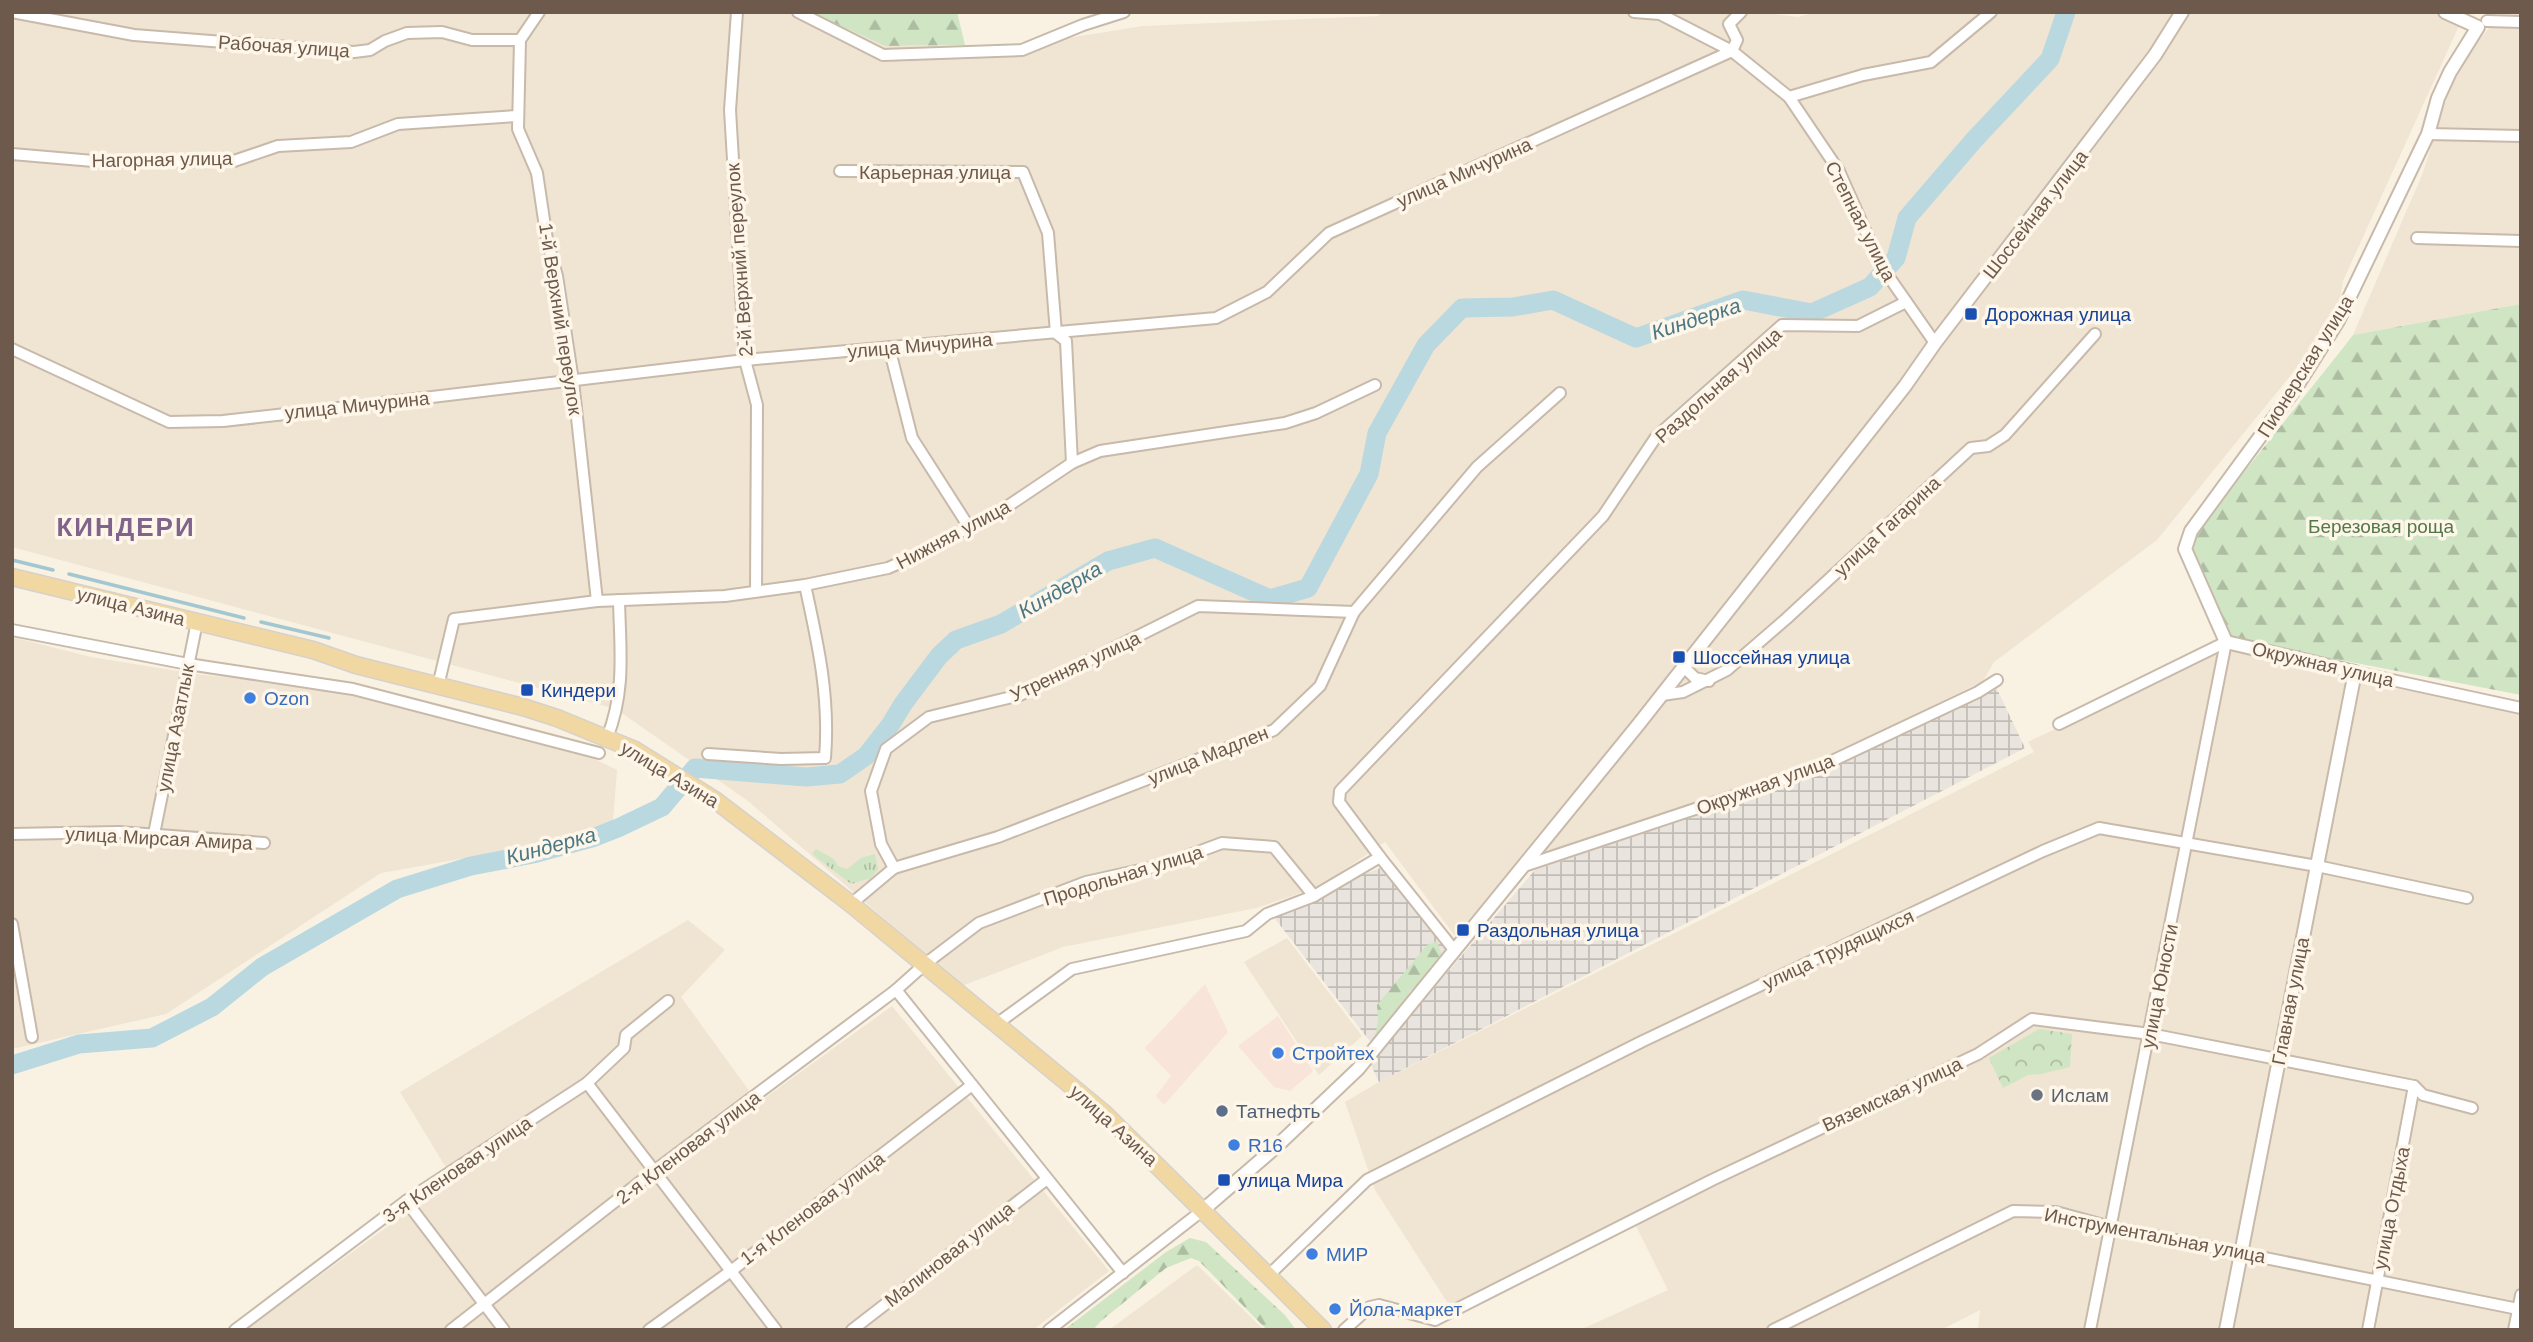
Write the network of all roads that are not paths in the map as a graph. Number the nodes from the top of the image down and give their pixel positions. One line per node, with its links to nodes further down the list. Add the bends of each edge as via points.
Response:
1 (12, 12): 14 (street, Рабочая улица, via 134,35 354,52 407,33)
2 (539, 12): 14 (street)
3 (737, 12): 30 (street, 2-й Верхний переулок, via 730,110)
4 (797, 12): 5 (street, via 883,55 1022,50)
5 (1124, 12)
6 (1634, 12): 15 (street, via 1660,14)
7 (1741, 12): 15 (street, via 1729,24 1737,40)
8 (1991, 12): 16 (street, via 1931,62 1863,75)
9 (2182, 12): 27 (street, Шоссейная улица, via 2155,55)
10 (2445, 12): 13 (street)
11 (2497, 12): 13 (street, Пионерская улица)
12 (2521, 22): 13 (street)
13 (2483, 24): 18 (street, Пионерская улица, via 2450,72)
14 (520, 40): 17 (street, 1-й Верхний переулок)
15 (1732, 51): 16 (street); 25 (street, улица Мичурина, via 1329,233 1267,292 1216,318)
16 (1789, 97): 24 (street, Степная улица, via 1839,171 1880,264)
17 (517, 116): 20 (street, Нагорная улица, via 398,124 351,142 278,146 234,161 105,162); 31 (street, 1-й Верхний переулок, via 537,173)
18 (2428, 134): 19 (street); 44 (street, Пионерская улица, via 2338,321 2295,389 2191,531 2185,549)
19 (2521, 136)
20 (12, 153)
21 (840, 171): 25 (street, Карьерная улица, via 1023,172 1048,233)
22 (2417, 238): 23 (street)
23 (2521, 241)
24 (1906, 302): 27 (street, Степная улица); 61 (street, Раздольная улица, via 1858,326 1782,325 1656,437 1603,516 1340,791 1339,802)
25 (1056, 333): 28 (street, улица Мичурина); 34 (street, Карьерная улица, via 1066,341)
26 (2095, 334): 49 (street, улица Гагарина, via 2005,435 1988,446 1971,448 1786,620)
27 (1935, 343): 46 (street, Шоссейная улица)
28 (890, 347): 30 (street, улица Мичурина); 35 (street, via 912,438)
29 (12, 349): 31 (street, улица Мичурина, via 169,422 223,421)
30 (744, 360): 31 (street, улица Мичурина); 38 (street, 2-й Верхний переулок, via 757,405)
31 (573, 381): 40 (street, 1-й Верхний переулок)
32 (1375, 385): 34 (street, Нижняя улица, via 1284,423 1100,451)
33 (1560, 393): 41 (street, улица Мадлен, via 1476,467)
34 (1072, 463): 35 (street, Нижняя улица)
35 (970, 527): 37 (street, Нижняя улица, via 888,568)
36 (12, 578): 42 (main road, улица Азина)
37 (805, 585): 38 (street, Нижняя улица); 56 (street, via 823,667 825,758)
38 (756, 591): 39 (street, Нижняя улица)
39 (619, 600): 40 (street, Нижняя улица); 54 (street, via 621,690)
40 (597, 601): 50 (street, Нижняя улица, via 454,619)
41 (1354, 611): 64 (street, улица Мадлен, via 1320,686 1274,730 998,838); 64 (street, Утренняя улица, via 1198,606 1020,695 929,717 886,748 872,791 881,844)
42 (197, 622): 45 (street, улица Азатлык); 50 (main road, улица Азина)
43 (12, 630): 45 (street)
44 (2226, 642): 47 (street, Окружная улица); 53 (street, Окружная улица); 59 (street, улица Юности)
45 (188, 664): 55 (street, via 365,691); 58 (street, улица Азатлык)
46 (1684, 667): 49 (street, via 1695,678); 51 (street, Шоссейная улица)
47 (2355, 672): 52 (street, Окружная улица); 63 (street, Главная улица)
48 (1997, 680): 62 (street, Окружная улица, via 1815,769)
49 (1709, 681): 51 (street, улица Гагарина)
50 (438, 686): 54 (main road, улица Азина, via 523,707)
51 (1662, 695): 62 (street, Шоссейная улица)
52 (2521, 708)
53 (2059, 724)
54 (607, 738): 67 (main road, улица Азина, via 635,750 715,800)
55 (599, 753)
56 (708, 754)
57 (12, 834): 58 (street, улица Мирсая Амира)
58 (154, 834): 60 (street, улица Мирсая Амира)
59 (2187, 842): 63 (street, улица Трудящихся); 74 (street, улица Юности); 89 (street, улица Трудящихся, via 2099,828 2043,851 1643,1041 1367,1180)
60 (264, 843)
61 (1380, 857): 65 (street); 69 (street, Раздольная улица)
62 (1524, 866): 69 (street, Шоссейная улица)
63 (2317, 866): 66 (street, улица Трудящихся); 76 (street, Главная улица)
64 (894, 868): 67 (street, улица Мадлен)
65 (1314, 896): 70 (street, Продольная улица, via 1273,847 1222,843 1163,865 1086,882 979,923); 73 (street, via 1267,914 1246,931 1072,969)
66 (2467, 898)
67 (851, 904): 70 (main road, улица Азина)
68 (12, 924): 75 (street)
69 (1455, 951): 84 (street, Шоссейная улица, via 1358,1069)
70 (925, 964): 71 (street, 2-я Кленовая улица); 73 (main road, улица Азина)
71 (896, 990): 78 (street); 81 (street, 2-я Кленовая улица)
72 (668, 1001): 77 (street, 3-я Кленовая улица, via 626,1035 624,1048)
73 (998, 1023): 84 (main road, улица Азина, via 1104,1113)
74 (2150, 1034): 76 (street, Вяземская улица); 85 (street, улица Юности); 102 (street, Вяземская улица, via 2032,1019 1978,1054 1712,1180 1434,1321 1379,1305)
75 (32, 1037)
76 (2279, 1058): 79 (street, Вяземская улица); 86 (street, Главная улица)
77 (587, 1083): 81 (street); 83 (street, 3-я Кленовая улица)
78 (972, 1085): 82 (street); 87 (street, 1-я Кленовая улица)
79 (2414, 1086): 80 (street, Вяземская улица, via 2423,1095); 90 (street, улица Отдыха)
80 (2472, 1108)
81 (654, 1171): 87 (street); 92 (street, 2-я Кленовая улица)
82 (1047, 1179): 88 (street); 99 (street, Малиновая улица)
83 (406, 1201): 92 (street); 94 (street, 3-я Кленовая улица)
84 (1203, 1210): 88 (street); 89 (main road)
85 (2111, 1227): 86 (street, Инструментальная улица); 103 (street, Инструментальная улица, via 2056,1212 2013,1211); 104 (street, улица Юности)
86 (2240, 1252): 90 (street, Инструментальная улица); 105 (street, Главная улица)
87 (731, 1270): 97 (street, 1-я Кленовая улица); 98 (street)
88 (1123, 1273): 100 (street)
89 (1269, 1275): 101 (main road)
90 (2377, 1282): 93 (street, Инструментальная улица); 106 (street, улица Отдыха)
91 (2521, 1295): 93 (street)
92 (485, 1305): 95 (street, 2-я Кленовая улица); 96 (street)
93 (2518, 1310): 107 (street)
94 (235, 1330)
95 (451, 1330)
96 (504, 1330)
97 (649, 1330)
98 (776, 1330)
99 (852, 1330)
100 (1049, 1330)
101 (1323, 1330)
102 (1343, 1330)
103 (1773, 1330)
104 (2090, 1330)
105 (2225, 1330)
106 (2368, 1330)
107 (2514, 1330)

